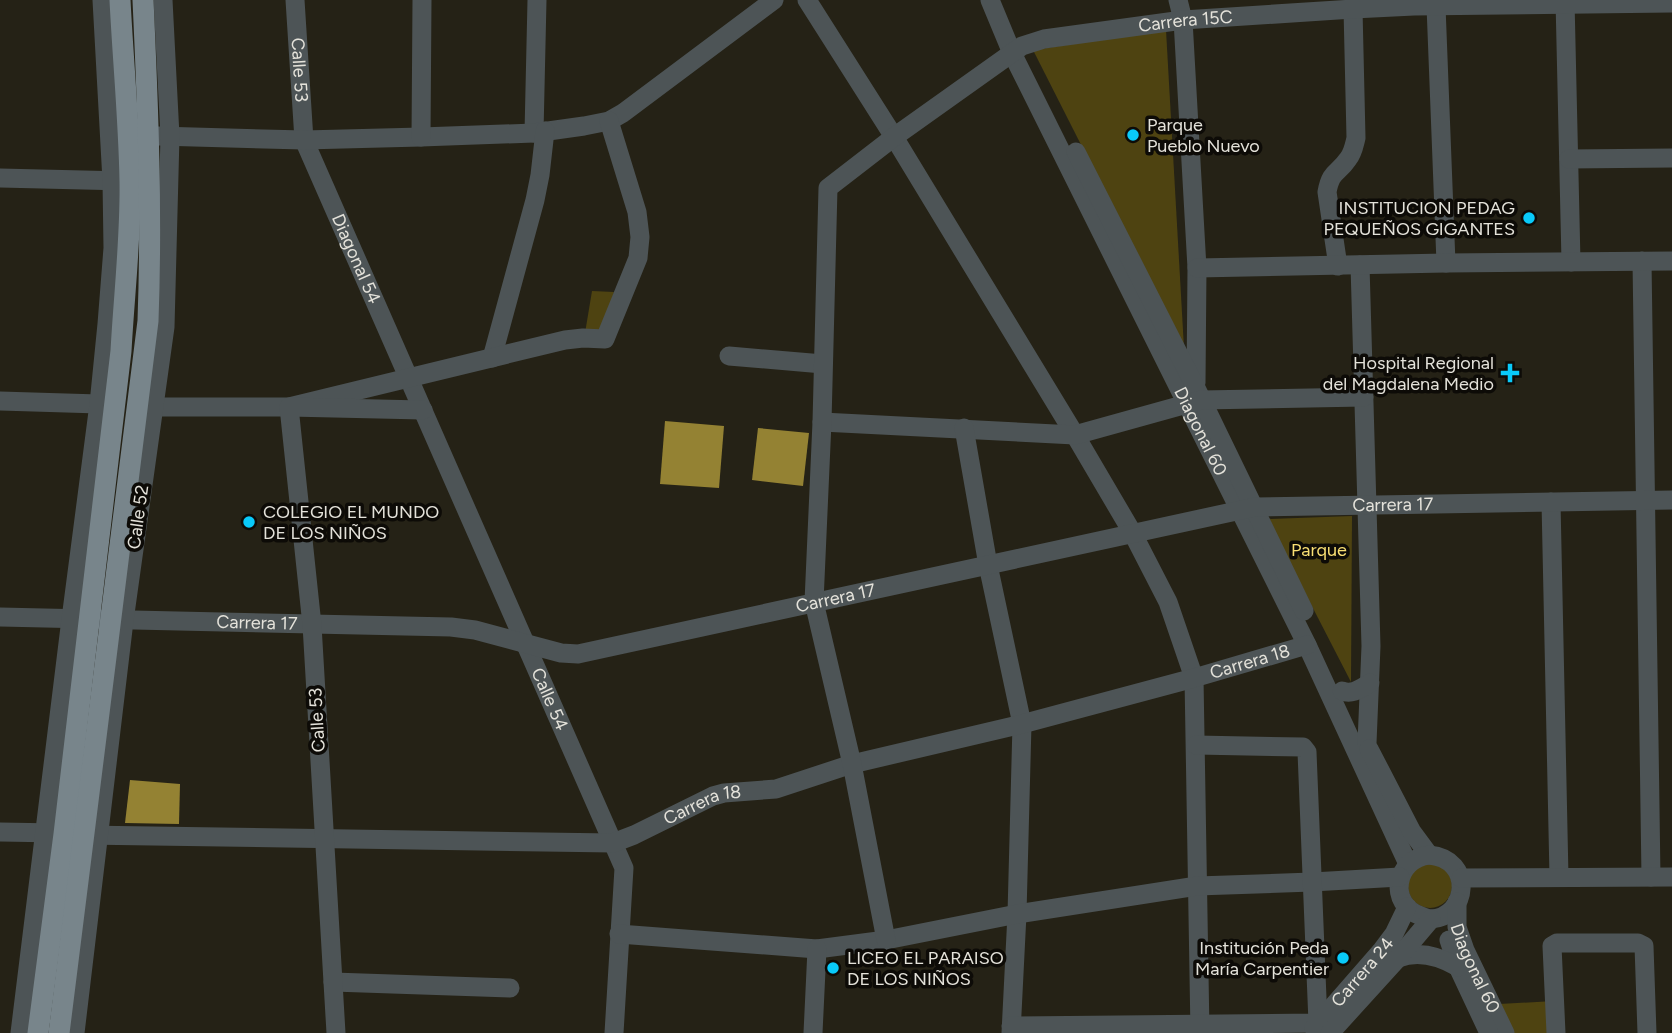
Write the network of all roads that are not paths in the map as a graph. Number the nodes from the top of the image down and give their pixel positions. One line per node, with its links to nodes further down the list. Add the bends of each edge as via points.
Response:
1 (102, 0): 29 (street, Calle 52)
2 (120, 0): 29 (main road, Calle 52)
3 (143, 0): 22 (main road, Calle 52)
4 (163, 0): 22 (street, Calle 52)
5 (295, 0): 25 (street, Calle 53)
6 (422, 0): 23 (street)
7 (537, 0): 21 (street)
8 (774, 0): 20 (street)
9 (807, 0): 24 (street)
10 (990, 0): 19 (street, Diagonal 60)
11 (1003, 0): 19 (street, Diagonal 60)
12 (1178, 0): 18 (street)
13 (1565, 2): 15 (street, Carrera 15C); 16 (street, Carrera 15C); 27 (street)
14 (1414, 3): 16 (street, Carrera 15C); 17 (street, Carrera 15C)
15 (1672, 3)
16 (1436, 6): 33 (street)
17 (1353, 9): 18 (street, Carrera 15C); 35 (street, via 1356,138 1347,162 1329,180 1327,192)
18 (1183, 20): 19 (street, Carrera 15C, via 1044,39); 36 (street)
19 (1017, 50): 24 (street, Carrera 15C); 41 (street, Diagonal 60)
20 (609, 121): 21 (street); 38 (street, via 637,212 640,237 638,258 606,339 565,340)
21 (539, 132): 23 (street); 38 (street, via 544,150 538,187)
22 (159, 136): 25 (street); 45 (main road, Calle 52)
23 (421, 137): 25 (street)
24 (894, 137): 39 (street, Carrera 15C, via 828,188); 50 (street)
25 (304, 140): 40 (street, Diagonal 54)
26 (1672, 158): 27 (street)
27 (1569, 159): 32 (street)
28 (0, 178): 29 (street)
29 (121, 181): 44 (street, Calle 52); 60 (main road, Calle 52, via 129,245)
30 (1642, 261): 31 (street); 32 (street); 52 (street)
31 (1672, 261)
32 (1572, 262): 33 (street)
33 (1446, 263): 34 (street)
34 (1360, 265): 35 (street); 42 (street)
35 (1338, 266): 36 (street)
36 (1197, 268): 41 (street)
37 (729, 356): 39 (street)
38 (492, 358): 40 (street)
39 (823, 364): 48 (street)
40 (409, 378): 46 (street); 47 (street, Calle 54)
41 (1195, 397): 42 (street); 50 (street); 55 (street, Diagonal 60)
42 (1364, 397): 54 (street)
43 (0, 401): 44 (street)
44 (99, 404): 60 (street, Calle 52)
45 (146, 407): 46 (street); 60 (main road, Calle 52)
46 (289, 407): 47 (street); 61 (street, Calle 53)
47 (423, 410): 62 (street, Calle 54)
48 (822, 422): 49 (street); 58 (street)
49 (964, 428): 50 (street); 57 (street)
50 (1075, 435): 56 (street)
51 (1672, 500): 52 (street, Carrera 17)
52 (1646, 501): 53 (street, Carrera 17); 78 (street)
53 (1551, 502): 54 (street, Carrera 17); 77 (street)
54 (1366, 505): 55 (street, Carrera 17); 65 (street)
55 (1247, 508): 56 (street, Carrera 17); 63 (street, Diagonal 60); 66 (street, Diagonal 60)
56 (1132, 532): 57 (street, Carrera 17); 64 (street, via 1168,602)
57 (988, 565): 58 (street, Carrera 17); 67 (street)
58 (814, 603): 62 (street, Carrera 17, via 578,653); 70 (street)
59 (0, 617): 60 (street, Carrera 17)
60 (99, 620): 61 (street, Carrera 17); 72 (main road, Calle 52); 72 (street, Calle 52)
61 (312, 625): 62 (street, Carrera 17, via 451,627); 73 (street, Calle 53)
62 (526, 645): 74 (street, Calle 54)
63 (1307, 645): 64 (street, Carrera 18); 76 (street, Diagonal 60)
64 (1194, 678): 67 (street, Carrera 18); 69 (street)
65 (1370, 683): 66 (street, via 1353,692); 68 (street)
66 (1342, 691): 68 (street, Diagonal 60)
67 (1021, 724): 70 (street, Carrera 18); 85 (street)
68 (1367, 743): 75 (street, Diagonal 60, via 1412,832)
69 (1196, 745): 81 (street, via 1303,747 1307,752); 82 (street)
70 (852, 764): 74 (street, Carrera 18, via 776,789 713,796); 88 (street)
71 (0, 832): 72 (street, Carrera 18)
72 (73, 835): 73 (street, Carrera 18); 97 (street, Calle 52); 98 (main road, Calle 52); 99 (main road, Calle 52); 100 (street, Calle 52)
73 (324, 839): 74 (street, Carrera 18); 92 (street, Calle 53)
74 (613, 843): 87 (street, Calle 54, via 624,868)
75 (1429, 855): 76 (street); 80 (street, via 1453,864)
76 (1404, 870): 81 (street); 84 (street, via 1399,887)
77 (1559, 877): 78 (street); 80 (street)
78 (1651, 877): 79 (street)
79 (1672, 877)
80 (1461, 878): 83 (street)
81 (1312, 882): 82 (street); 96 (street)
82 (1197, 886): 85 (street); 94 (street)
83 (1457, 902): 86 (street); 105 (street, Diagonal 60, via 1457,927 1465,950)
84 (1407, 907): 86 (street); 96 (street, Carrera 24, via 1394,934)
85 (1017, 914): 88 (street); 95 (street)
86 (1436, 917): 90 (street, Carrera 24); 91 (street, Diagonal 60)
87 (619, 934): 89 (street); 102 (street, Calle 54)
88 (886, 940): 89 (street)
89 (817, 949): 103 (street)
90 (1398, 958): 91 (street, via 1434,956); 96 (street, Carrera 24)
91 (1458, 967): 104 (street, Diagonal 60)
92 (333, 982): 93 (street); 101 (street, Calle 53)
93 (510, 988)
94 (1200, 1028): 95 (street); 96 (street)
95 (1011, 1029)
96 (1319, 1030)
97 (20, 1033)
98 (38, 1033)
99 (59, 1033)
100 (75, 1033)
101 (336, 1033)
102 (614, 1033)
103 (813, 1033)
104 (1489, 1033)
105 (1506, 1033)
106 (1556, 1033): 107 (street, via 1552,946 1638,943 1644,946)
107 (1647, 1033)

